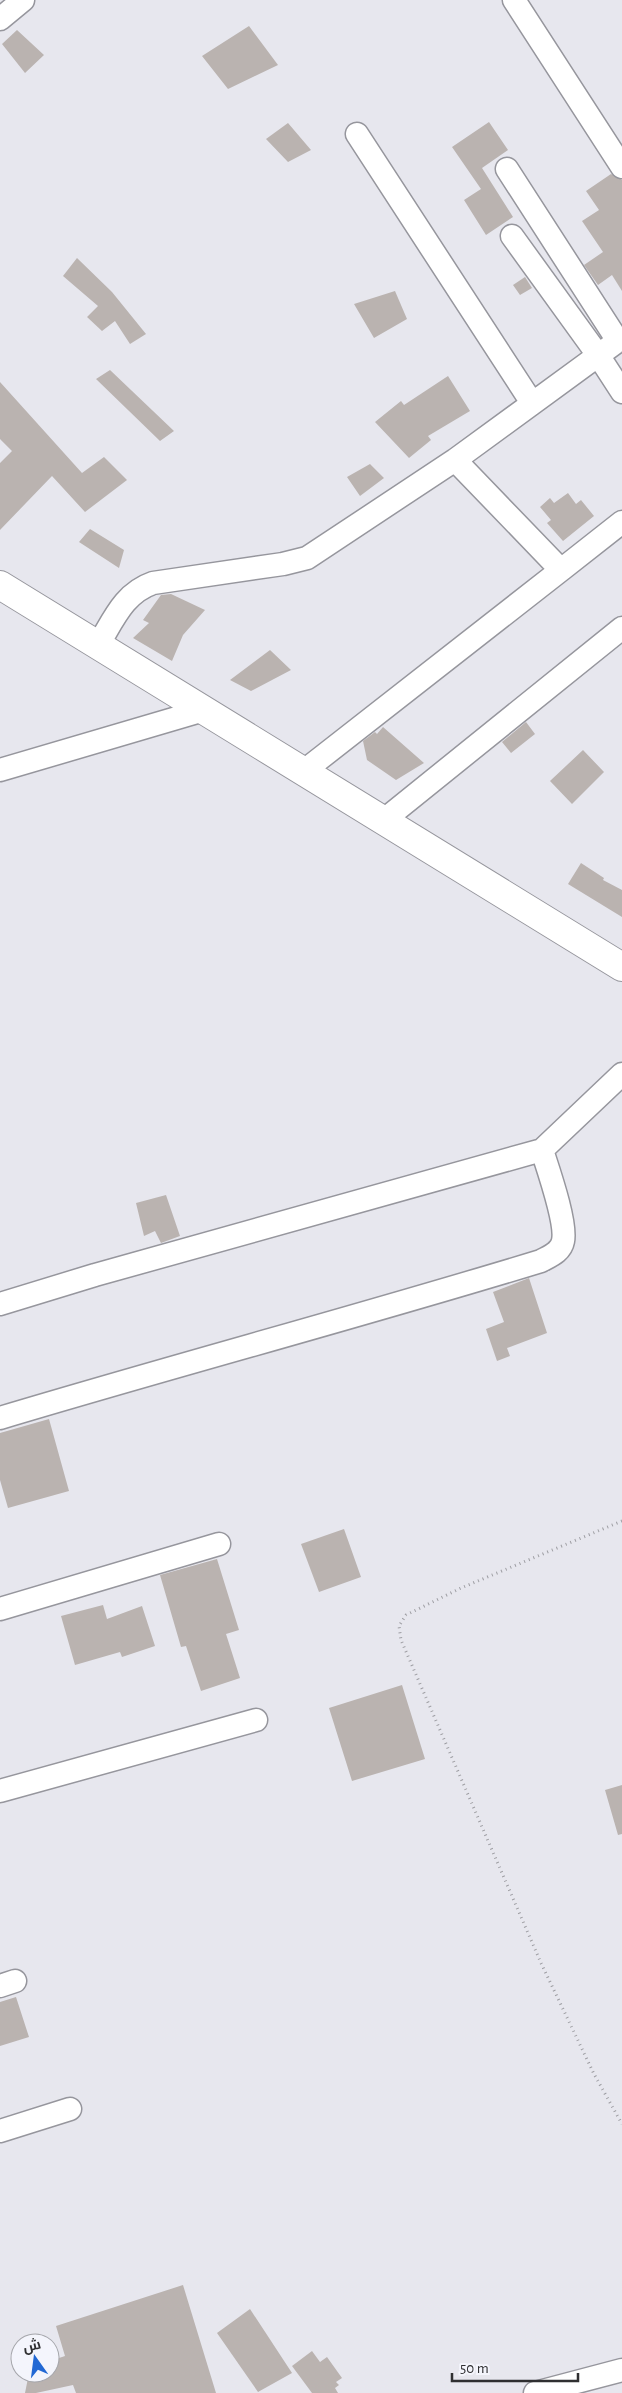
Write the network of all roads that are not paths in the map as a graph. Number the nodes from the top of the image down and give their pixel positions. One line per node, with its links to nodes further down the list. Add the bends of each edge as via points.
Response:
1 (23, 0): 3 (street)
2 (514, 0): 5 (street)
3 (0, 19)
4 (357, 134): 11 (street)
5 (622, 167)
6 (507, 169): 8 (street)
7 (512, 236): 9 (street)
8 (620, 339): 9 (street)
9 (598, 355): 10 (street); 11 (street)
10 (622, 392)
11 (532, 403): 12 (street)
12 (455, 460): 14 (street); 17 (street, via 307,558 139,588 128,598)
13 (622, 522): 14 (street)
14 (562, 570): 20 (street)
15 (5, 593): 17 (main road)
16 (622, 628): 21 (street)
17 (98, 645): 18 (main road)
18 (204, 710): 19 (street); 20 (main road)
19 (0, 770)
20 (304, 771): 21 (main road)
21 (384, 820): 22 (main road)
22 (622, 967)
23 (622, 1074): 24 (street)
24 (542, 1150): 25 (street); 26 (street, via 560,1209 563,1241 556,1254 422,1297)
25 (0, 1304)
26 (0, 1418)
27 (219, 1544): 28 (street)
28 (0, 1610)
29 (256, 1720): 30 (street)
30 (0, 1791)
31 (70, 2110): 32 (street)
32 (0, 2131)
33 (622, 2370): 34 (street)
34 (535, 2393)

